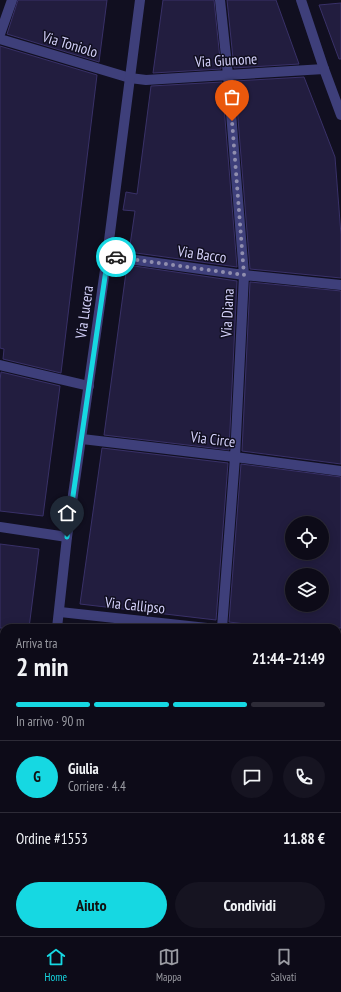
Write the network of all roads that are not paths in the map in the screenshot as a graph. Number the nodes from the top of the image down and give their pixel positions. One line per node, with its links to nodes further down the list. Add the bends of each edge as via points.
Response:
1 (12, 0): 5 (street)
2 (140, 0): 9 (street, Via Lucera)
3 (220, 0): 8 (street, Via Diana)
4 (301, 0): 7 (street)
5 (0, 34)
6 (0, 39): 9 (street, Via Toniolo)
7 (324, 69): 8 (street, Via Giunone); 10 (street)
8 (228, 75): 9 (street, Via Giunone, via 146,80); 12 (street, Via Diana)
9 (130, 78): 11 (street, Via Lucera)
10 (341, 115)
11 (108, 256): 12 (street, Via Bacco); 15 (street, Via Lucera)
12 (244, 275): 13 (street, Via Bacco); 17 (street, Via Diana)
13 (341, 285)
14 (0, 365): 15 (street)
15 (89, 386): 16 (street, Via Lucera)
16 (82, 439): 17 (street, Via Circe); 20 (street, Via Lucera)
17 (235, 457): 18 (street, Via Circe); 24 (street, Via Diana)
18 (341, 471)
19 (0, 527): 20 (street)
20 (67, 537): 21 (street, Via Lucera)
21 (60, 612): 22 (street, Via Lucera); 23 (street, Via Callipso)
22 (58, 624)
23 (170, 624)
24 (222, 624)

